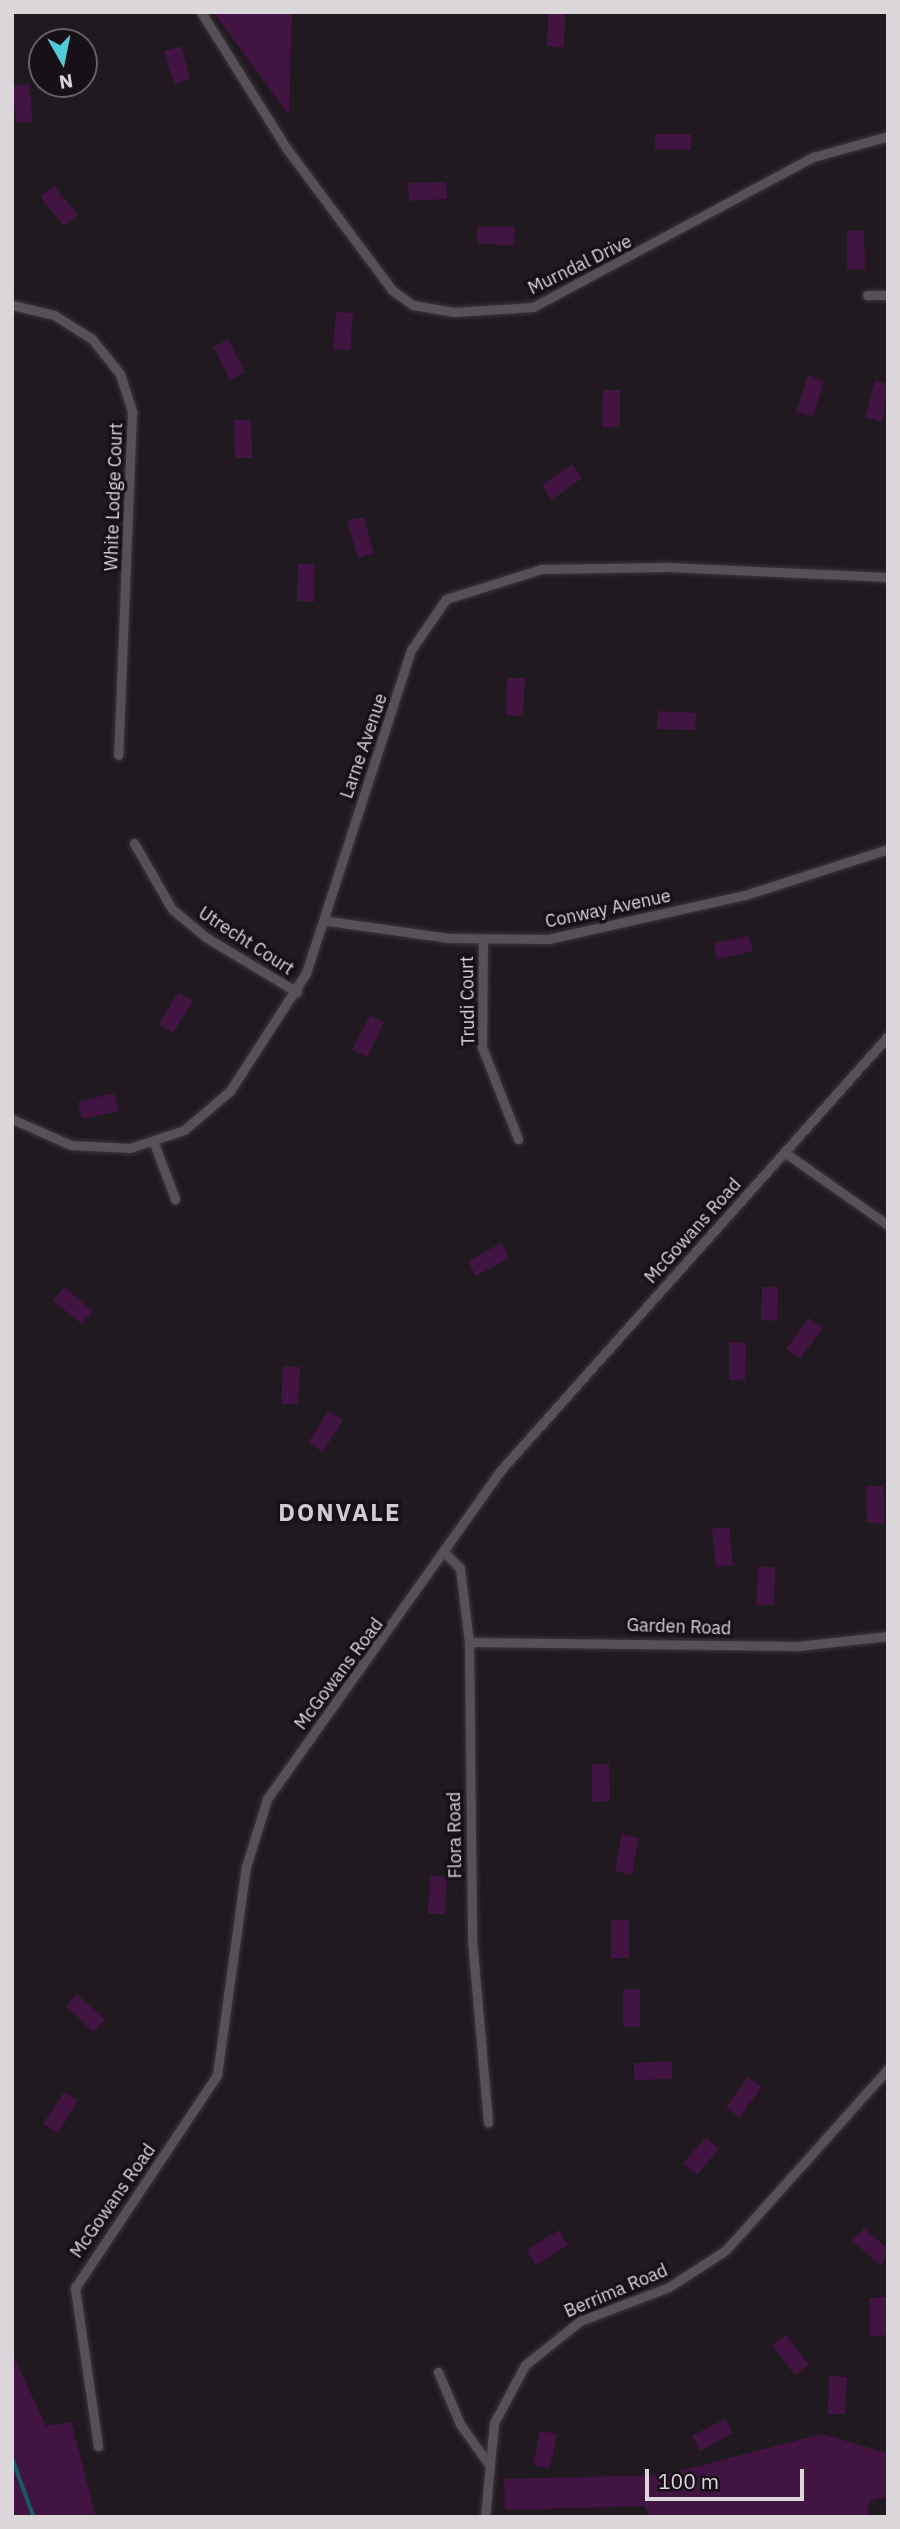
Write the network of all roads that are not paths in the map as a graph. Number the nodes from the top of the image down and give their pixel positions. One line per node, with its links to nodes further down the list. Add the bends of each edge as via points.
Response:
1 (201, 12): 2 (street, Murndal Drive, via 286,149 392,290 413,305 454,312 533,307 813,157)
2 (888, 136)
3 (867, 295): 4 (street)
4 (888, 295)
5 (12, 305): 7 (street, White Lodge Court, via 54,315 92,339 120,374 132,412)
6 (888, 577): 10 (street, Larne Avenue, via 668,567 541,569 446,598 411,650)
7 (118, 755)
8 (134, 843): 12 (street, Utrecht Court, via 172,909 207,938)
9 (888, 849): 11 (street, Conway Avenue, via 732,898 548,939)
10 (328, 920): 11 (street, Conway Avenue); 12 (street, Larne Avenue)
11 (482, 941): 15 (street, Trudi Court, via 482,1047)
12 (297, 992): 16 (street, Larne Avenue, via 219,1103)
13 (888, 1036): 17 (street, McGowans Road)
14 (12, 1119): 16 (street, Larne Avenue, via 85,1148)
15 (518, 1139)
16 (154, 1143): 18 (street)
17 (784, 1152): 19 (street); 20 (street, McGowans Road, via 500,1472)
18 (175, 1199)
19 (888, 1225)
20 (446, 1554): 22 (street, Flora Road, via 460,1568); 26 (street, McGowans Road, via 267,1799 246,1867 217,2075 79,2277 75,2298)
21 (888, 1636): 22 (street, Garden Road, via 798,1646)
22 (469, 1642): 24 (street, Flora Road, via 472,1939)
23 (888, 2069): 27 (street, Berrima Road, via 726,2250 668,2287 580,2320 541,2349 501,2404)
24 (488, 2122)
25 (438, 2372): 27 (street, via 460,2424)
26 (99, 2446)
27 (487, 2462): 28 (street, Berrima Road)
28 (485, 2517)

